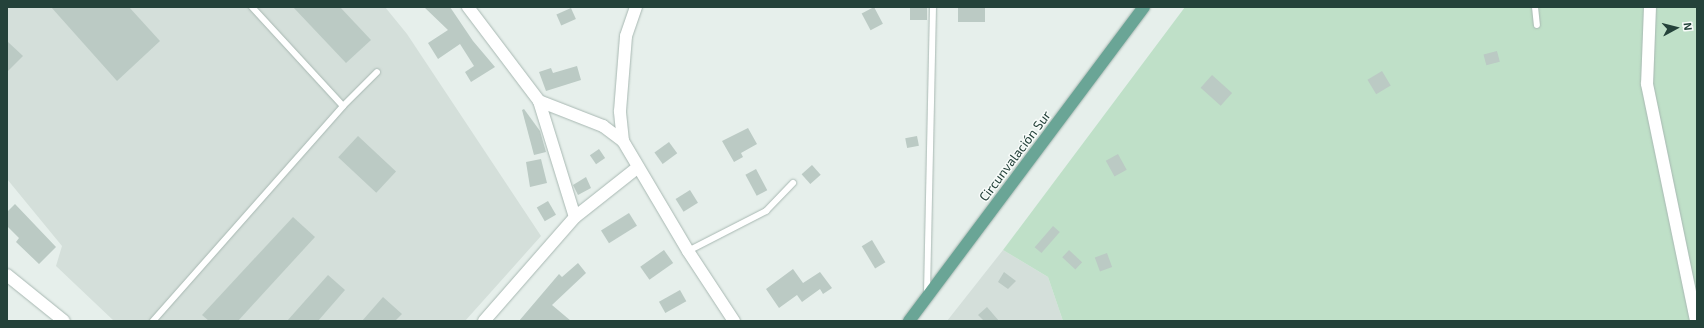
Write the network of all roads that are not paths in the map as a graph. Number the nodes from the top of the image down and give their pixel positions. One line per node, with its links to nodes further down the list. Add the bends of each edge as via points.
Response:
1 (252, 7): 11 (lane)
2 (468, 7): 10 (street)
3 (636, 7): 12 (street, via 626,36 620,111)
4 (933, 7): 18 (lane)
5 (1144, 7): 18 (main road, Circunvalación Sur)
6 (1535, 7): 8 (lane)
7 (1650, 7): 24 (street, via 1647,84)
8 (1537, 24)
9 (377, 72): 11 (lane)
10 (539, 101): 12 (street, via 603,126); 15 (street)
11 (343, 106): 20 (lane)
12 (623, 141): 13 (street)
13 (637, 168): 15 (street); 16 (street)
14 (793, 183): 16 (lane, via 766,211)
15 (575, 217): 21 (street)
16 (688, 251): 22 (street)
17 (7, 275): 19 (street)
18 (927, 297): 23 (main road, Circunvalación Sur)
19 (64, 321)
20 (153, 321)
21 (484, 321)
22 (734, 321)
23 (909, 321)
24 (1696, 321)

